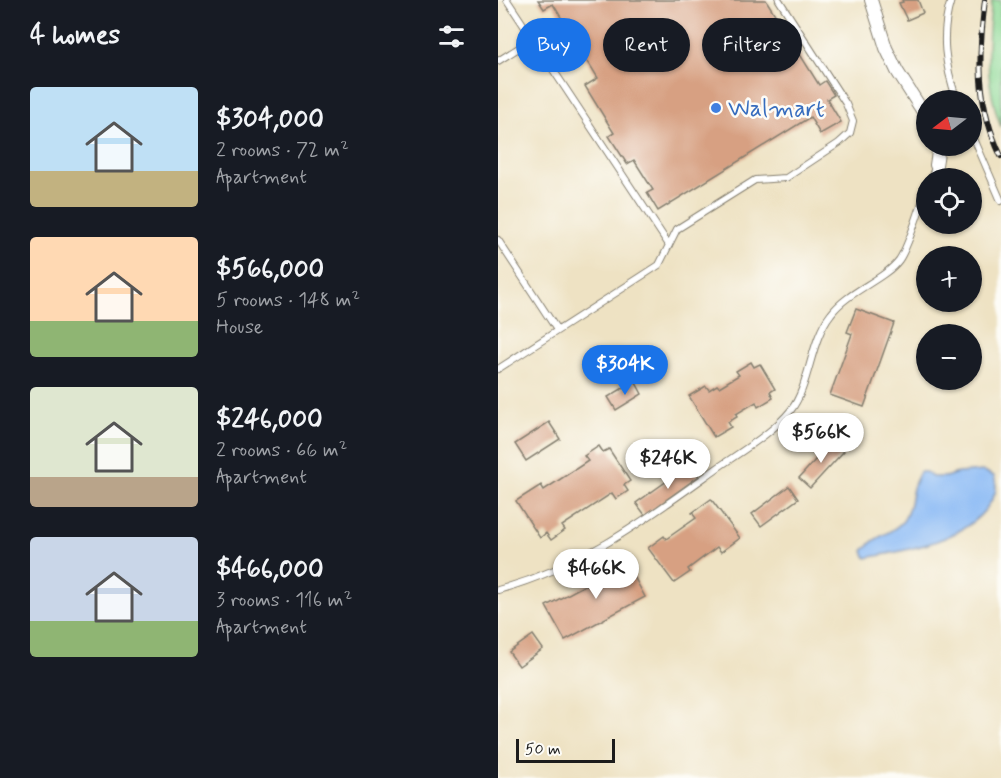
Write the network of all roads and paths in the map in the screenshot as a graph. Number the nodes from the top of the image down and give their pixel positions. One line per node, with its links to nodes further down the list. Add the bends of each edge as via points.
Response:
1 (507, 0): 5 (lane)
2 (778, 0): 18 (lane, via 846,104 853,121 850,132 786,178 755,180 733,193 677,229)
3 (871, 0): 10 (street, via 885,48)
4 (951, 0): 9 (lane, via 945,24 945,58)
5 (519, 18)
6 (516, 50): 7 (lane)
7 (498, 61)
8 (555, 72): 18 (lane)
9 (954, 90)
10 (916, 101)
11 (937, 156): 13 (street)
12 (981, 156): 15 (lane)
13 (936, 165): 14 (lane)
14 (935, 168)
15 (1001, 201)
16 (916, 216): 21 (lane, via 898,261 844,300 823,325 793,408 781,422 612,542 575,561)
17 (498, 240): 19 (lane)
18 (669, 245): 19 (lane, via 659,265)
19 (557, 330): 20 (lane)
20 (498, 369)
21 (498, 590)

